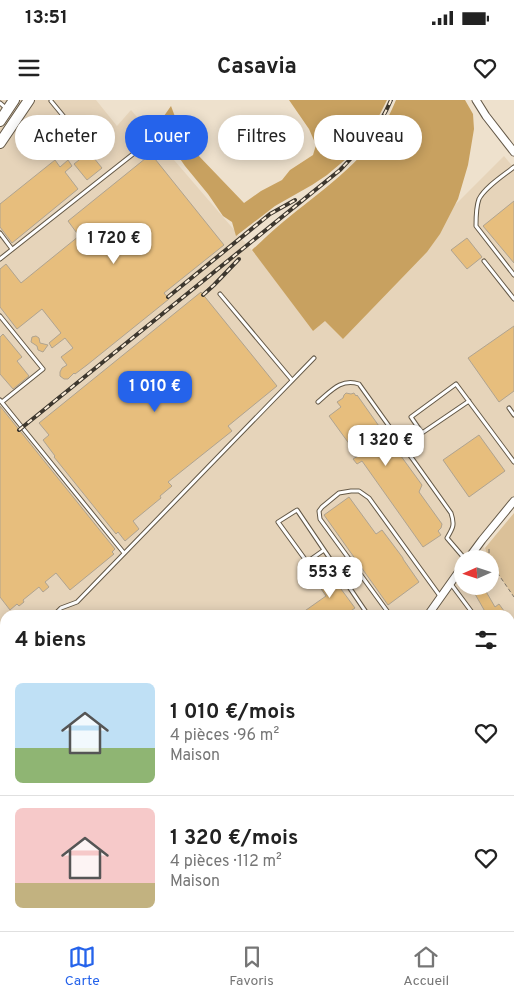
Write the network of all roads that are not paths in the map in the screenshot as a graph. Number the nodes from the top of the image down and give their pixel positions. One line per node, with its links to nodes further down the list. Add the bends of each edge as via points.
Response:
1 (14, 100): 5 (main road)
2 (29, 100): 8 (main road)
3 (476, 100): 10 (street)
4 (51, 101): 6 (lane)
5 (4, 106): 7 (main road)
6 (63, 115)
7 (0, 121)
8 (3, 133): 9 (main road)
9 (0, 143)
10 (514, 152)
11 (125, 160): 14 (lane)
12 (514, 166): 17 (lane, via 480,198 476,216 476,226)
13 (0, 233): 14 (lane)
14 (12, 249): 15 (lane)
15 (0, 259)
16 (484, 261): 19 (lane)
17 (514, 275)
18 (220, 294): 22 (lane)
19 (514, 300)
20 (0, 316): 23 (lane, via 43,369)
21 (314, 358): 22 (lane)
22 (292, 380): 33 (lane)
23 (1, 401): 33 (lane)
24 (469, 401): 24 (lane, via 422,432 411,417 456,384); 28 (lane)
25 (318, 402): 31 (lane, via 339,385 347,382 360,384 451,513 453,528 447,538)
26 (509, 408): 27 (lane)
27 (514, 414)
28 (514, 462)
29 (514, 502): 32 (street)
30 (324, 550): 30 (lane, via 307,562 278,522 297,510); 38 (lane)
31 (458, 550)
32 (474, 550)
33 (124, 552): 37 (lane, via 77,602)
34 (454, 579): 35 (street)
35 (451, 583): 36 (street); 41 (lane)
36 (441, 597): 39 (lane, via 370,498 359,491 339,493 322,506 320,519); 40 (street)
37 (60, 610)
38 (365, 610)
39 (386, 610)
40 (432, 610)
41 (469, 610)

